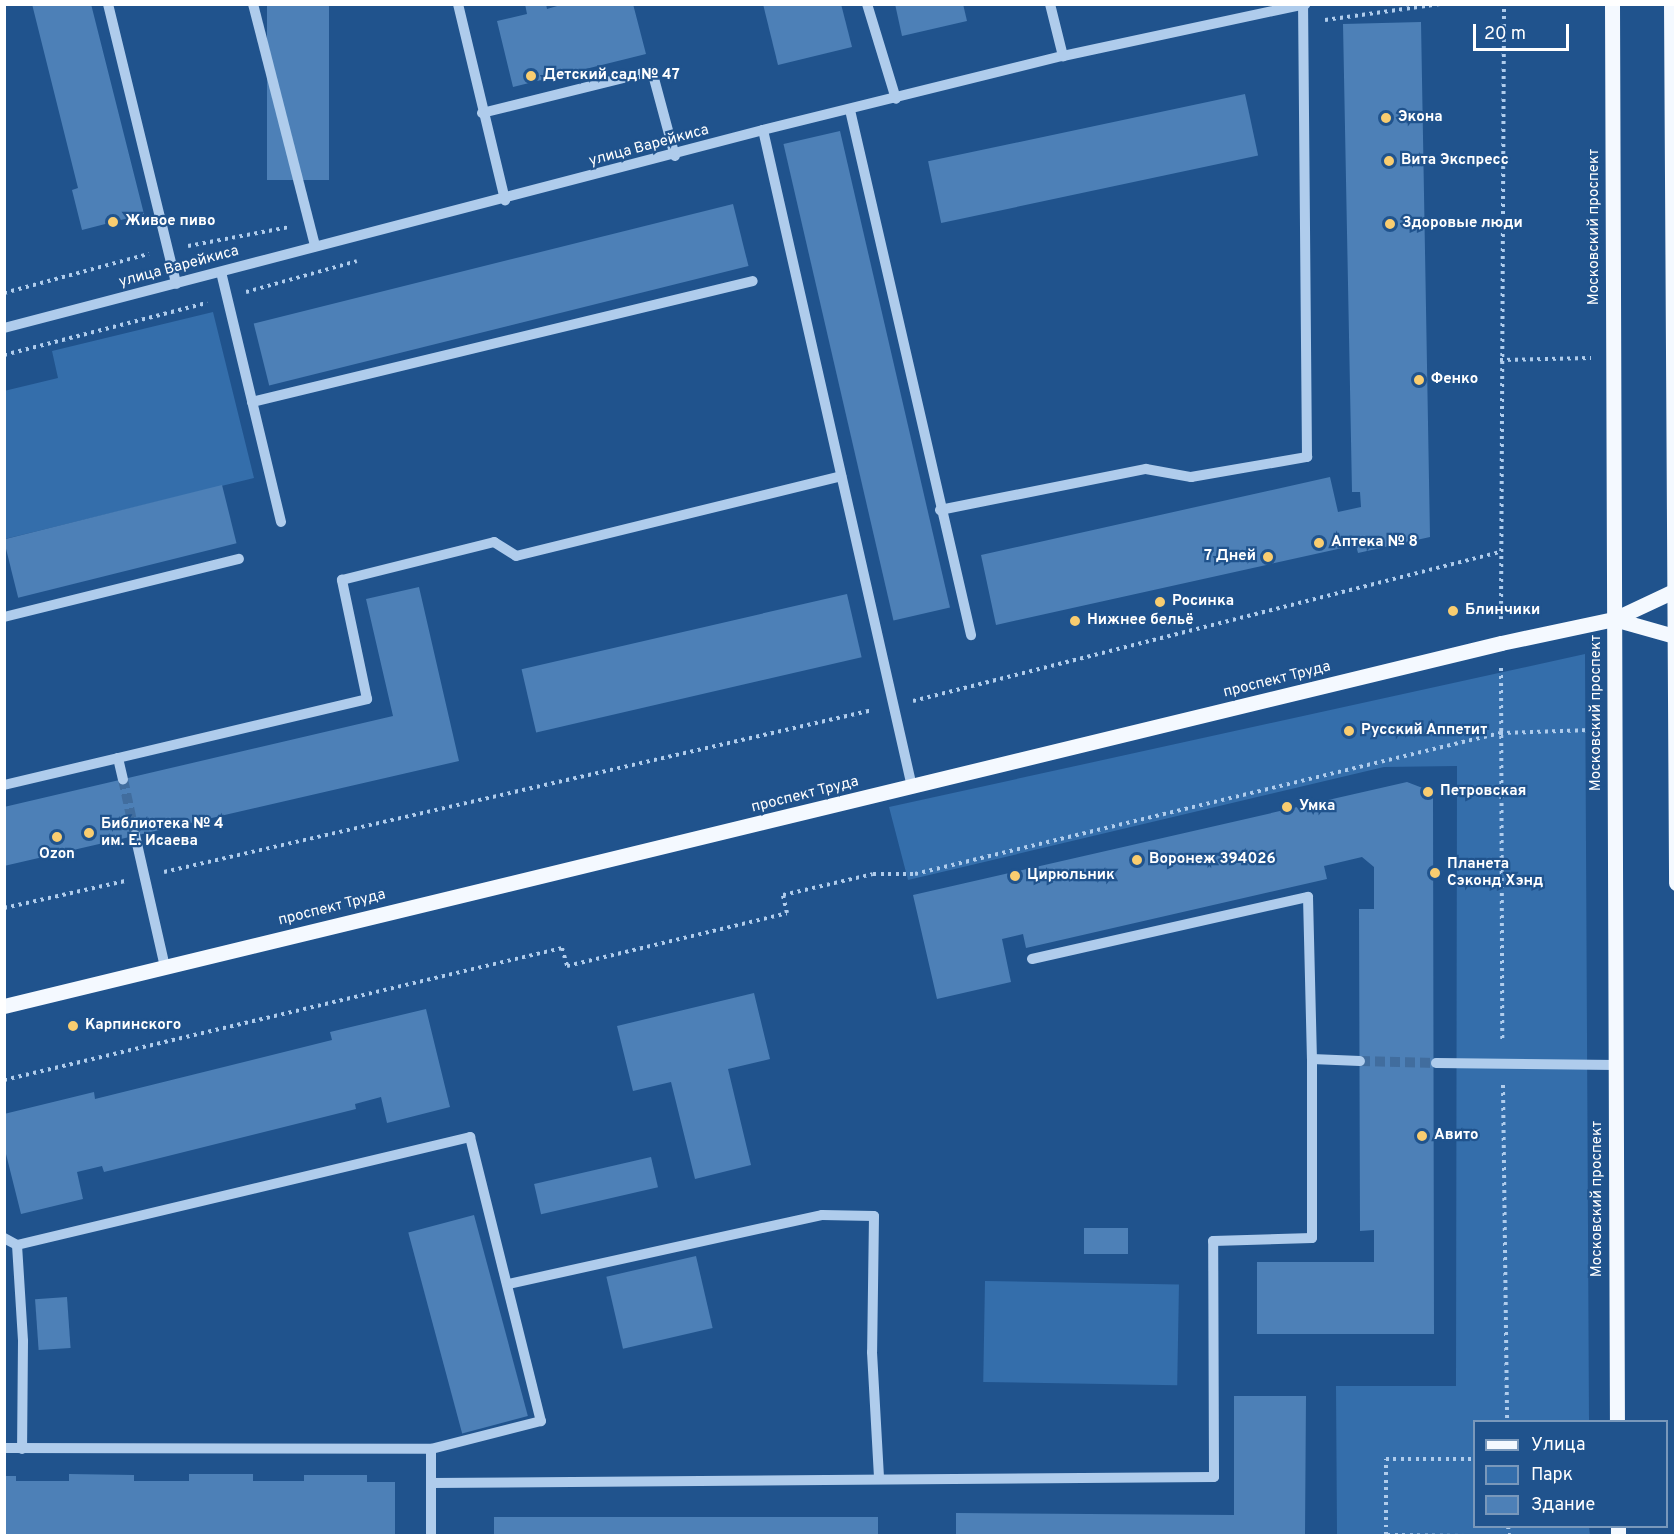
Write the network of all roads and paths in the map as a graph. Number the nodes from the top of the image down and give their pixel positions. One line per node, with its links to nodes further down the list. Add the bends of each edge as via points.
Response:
1 (108, 4): 23 (street)
2 (254, 4): 19 (street)
3 (458, 4): 15 (street)
4 (867, 4): 13 (street)
5 (1050, 4): 12 (street)
6 (1440, 4): 11 (path)
7 (1504, 4): 32 (path)
8 (1612, 4): 37 (main road, Московский проспект)
9 (1671, 4): 27 (main road)
10 (1304, 5): 11 (street); 12 (street, улица Варейкиса)
11 (1304, 23): 30 (street, via 1307,457 1191,477 1146,469)
12 (1063, 56): 13 (street, улица Варейкиса)
13 (896, 99): 14 (street, улица Варейкиса)
14 (850, 110): 16 (street, улица Варейкиса); 30 (street)
15 (482, 113): 17 (street, via 652,70); 18 (street)
16 (763, 130): 17 (street, улица Варейкиса); 29 (street)
17 (675, 156): 18 (street, улица Варейкиса)
18 (505, 200): 19 (street, улица Варейкиса)
19 (315, 246): 21 (street, улица Варейкиса)
20 (365, 259): 24 (path)
21 (221, 272): 23 (street, улица Варейкиса); 24 (street)
22 (753, 281): 28 (street)
23 (176, 284): 25 (street, улица Варейкиса)
24 (227, 298): 26 (path); 28 (street)
25 (4, 328)
26 (4, 355)
27 (1674, 359): 34 (main road)
28 (252, 402): 31 (street)
29 (841, 476): 40 (street); 42 (street, via 516,556 494,543 342,580 367,699)
30 (940, 510): 38 (street)
31 (281, 522)
32 (1500, 552): 35 (path); 40 (path)
33 (239, 560): 36 (street)
34 (1675, 590): 37 (main road, проспект Труда); 39 (main road)
35 (1501, 601)
36 (4, 617)
37 (1614, 619): 39 (main road); 41 (main road, Московский проспект); 45 (main road, проспект Труда)
38 (970, 635)
39 (1675, 636): 48 (main road)
40 (892, 706): 45 (street); 47 (path)
41 (1615, 730): 56 (main road, Московский проспект); 57 (path, via 1500,733 915,874 873,874 783,895 787,913 567,966 562,948)
42 (118, 758): 43 (street); 44 (street)
43 (123, 779)
44 (4, 785)
45 (912, 788): 51 (main road, проспект Труда)
46 (135, 835): 47 (street)
47 (144, 876): 49 (path); 51 (street)
48 (1676, 883)
49 (4, 908)
50 (1032, 959): 53 (street, via 1308,897)
51 (165, 967): 52 (main road, проспект Труда)
52 (4, 1006)
53 (1312, 1059): 54 (street); 66 (street, via 1312,1238 1213,1241 1214,1477)
54 (1360, 1061)
55 (1436, 1063): 56 (street)
56 (1616, 1065): 61 (main road, Московский проспект)
57 (4, 1080)
58 (4, 1238): 59 (street)
59 (17, 1245): 60 (street, via 471,1137); 63 (street)
60 (508, 1284): 64 (street, via 541,1421); 66 (street, via 822,1215 874,1216 872,1352)
61 (1617, 1420)
62 (4, 1448): 63 (street)
63 (22, 1449): 64 (street)
64 (431, 1449): 67 (street)
65 (1473, 1459): 68 (path, via 1386,1459 1386,1535)
66 (879, 1477): 67 (street)
67 (431, 1483): 69 (street)
68 (1437, 1535): 70 (path)
69 (431, 1536)
70 (1465, 1536)

